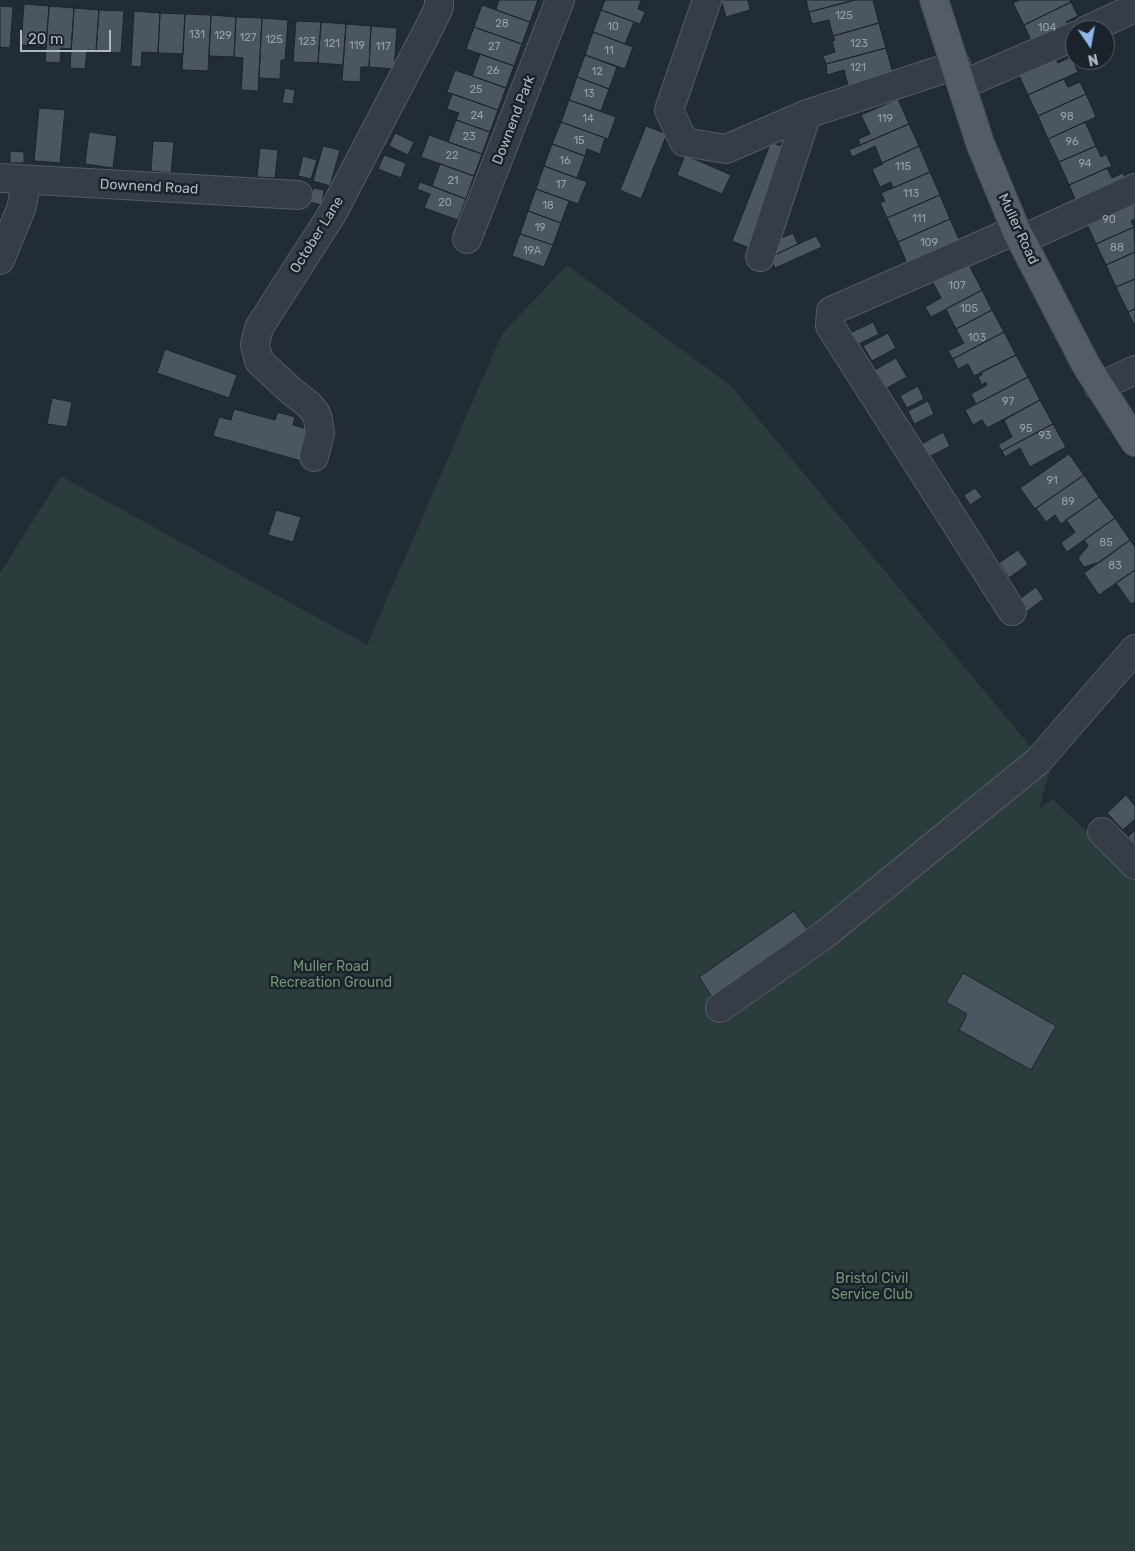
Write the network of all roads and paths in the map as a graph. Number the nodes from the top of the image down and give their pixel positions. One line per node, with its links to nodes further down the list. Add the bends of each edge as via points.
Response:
1 (439, 0): 20 (street, October Lane, via 430,26 332,214 257,335 255,345 259,361 308,404 318,420 320,433)
2 (560, 0): 14 (street, Downend Park)
3 (707, 0): 9 (street, via 668,110 684,142 726,148)
4 (934, 0): 8 (main road, Muller Road)
5 (1135, 8): 6 (street)
6 (1109, 20)
7 (1065, 39): 8 (street)
8 (959, 75): 9 (street); 13 (main road, Muller Road, via 980,143)
9 (807, 114): 15 (street)
10 (12, 179): 12 (street, Downend Road); 16 (street, via 24,195)
11 (1135, 188): 13 (street)
12 (298, 196)
13 (1018, 235): 18 (main road, Muller Road); 21 (street, via 831,312 830,326)
14 (467, 239)
15 (760, 257)
16 (0, 260)
17 (1135, 370): 18 (street)
18 (1099, 386): 19 (main road, Muller Road)
19 (1135, 442)
20 (314, 456)
21 (1012, 611)
22 (1135, 649): 25 (street, via 1038,761 824,935)
23 (1102, 832): 24 (street)
24 (1135, 865)
25 (720, 1008)

